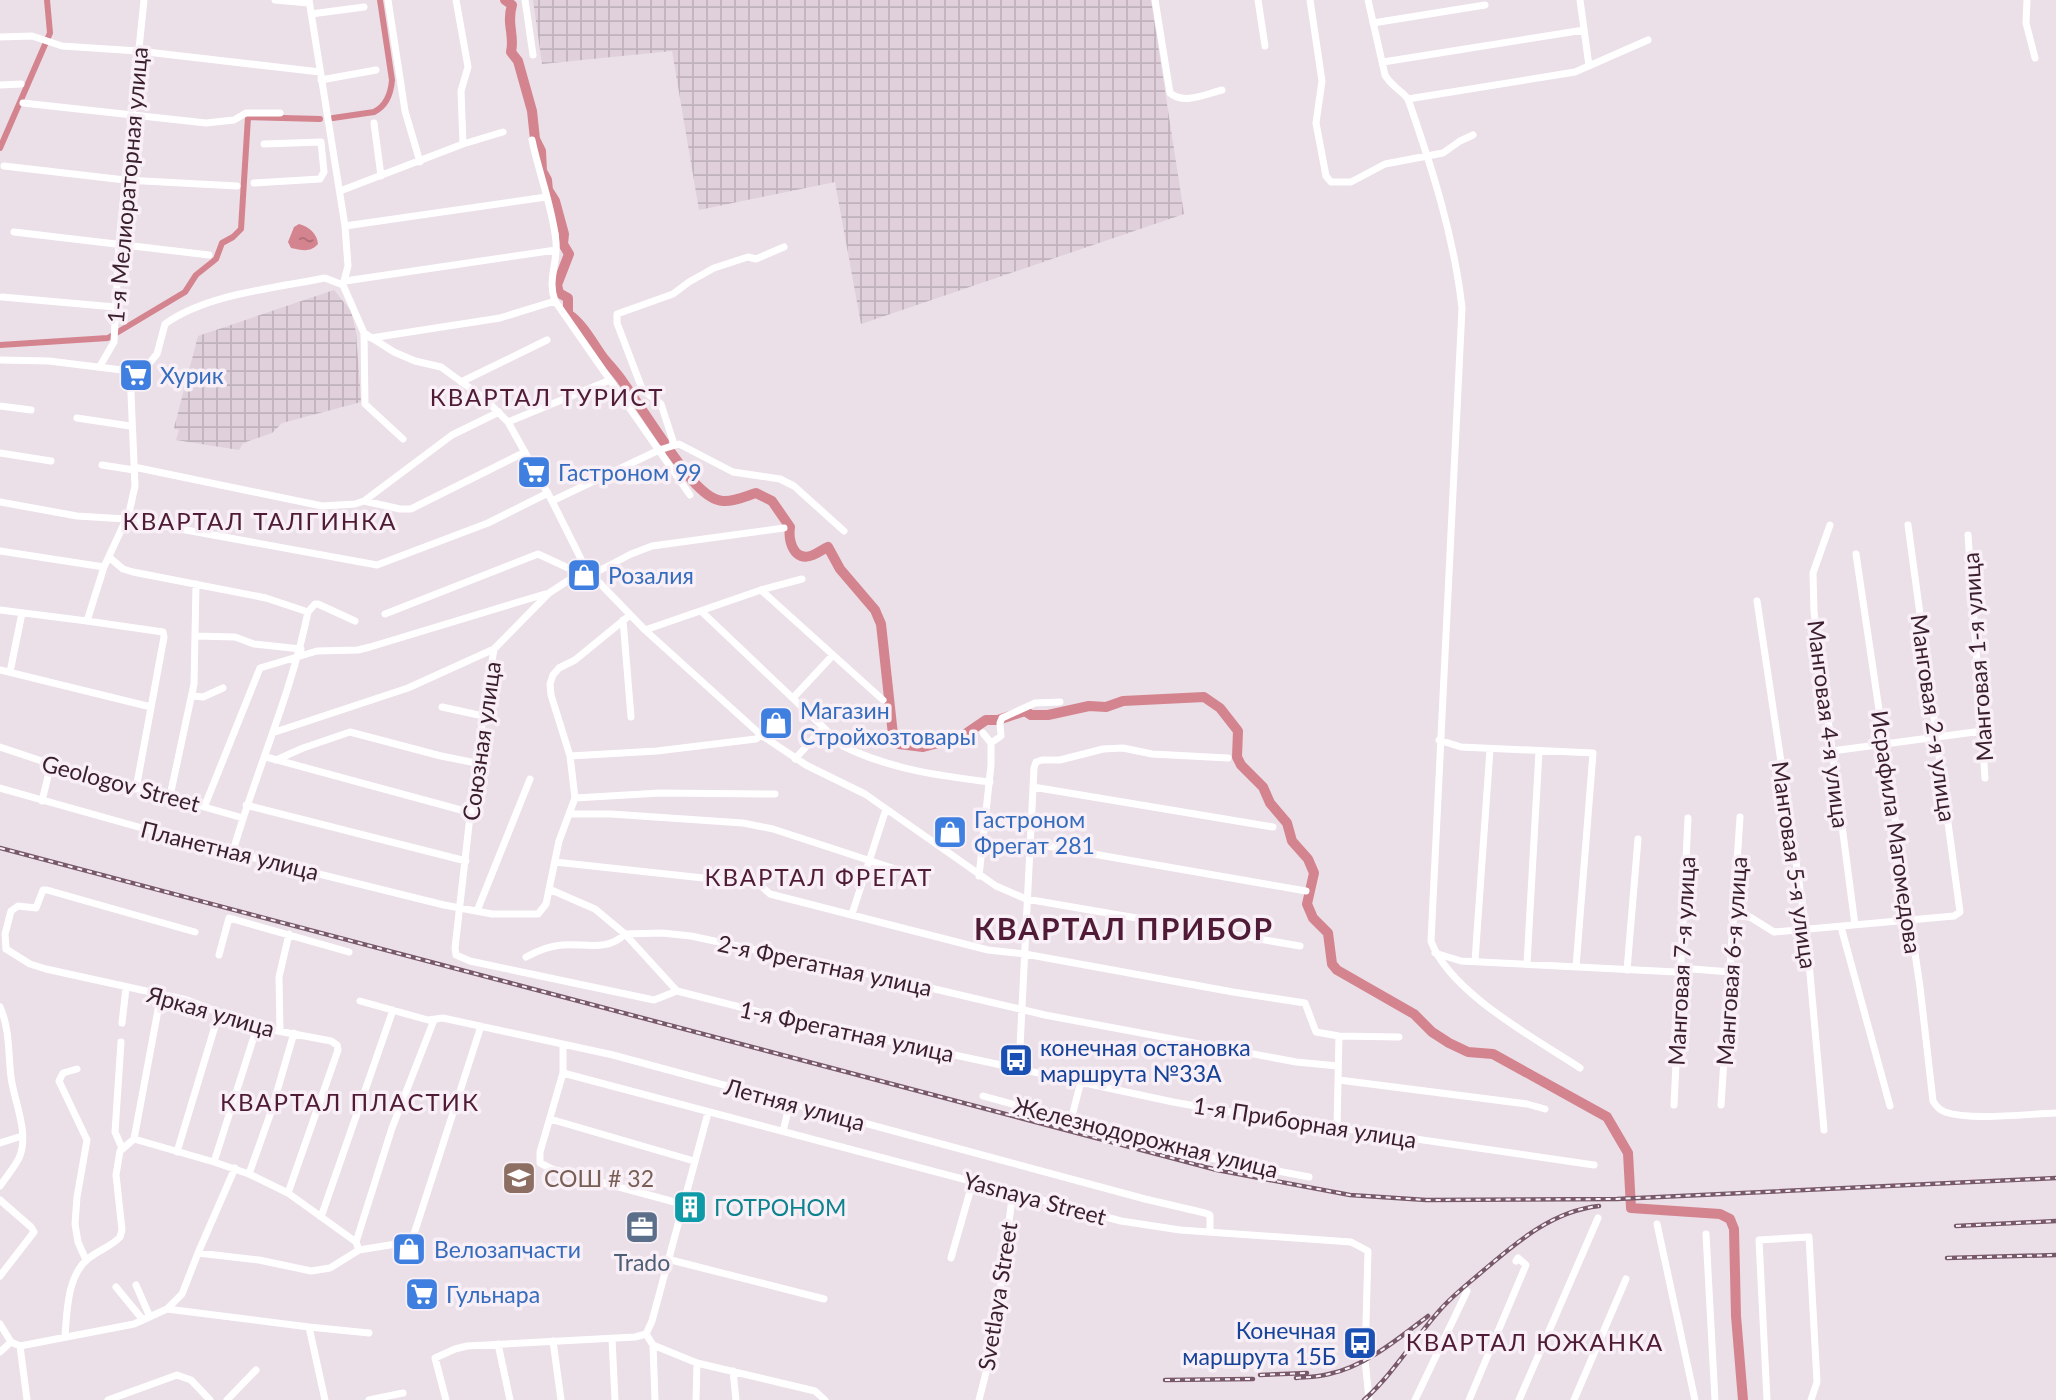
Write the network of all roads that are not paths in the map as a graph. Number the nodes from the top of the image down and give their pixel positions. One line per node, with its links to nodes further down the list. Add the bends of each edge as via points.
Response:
1 (144, 0): 21 (street, 1-я Мелиораторная улица)
2 (275, 0): 12 (street)
3 (388, 0): 44 (street, via 405,111)
4 (456, 0): 42 (street, via 468,67 461,91)
5 (525, 0): 22 (street)
6 (1155, 0): 30 (street, via 1170,93 1193,98)
7 (1258, 0): 20 (street)
8 (1310, 0): 43 (street, via 1322,93 1316,123 1326,176 1331,181 1351,182 1375,167)
9 (1368, 0): 16 (street)
10 (1580, 0): 17 (street)
11 (2027, 0): 23 (street, via 2026,23)
12 (309, 2): 15 (street)
13 (1485, 5): 16 (street)
14 (364, 7): 15 (street)
15 (311, 13): 27 (street)
16 (1373, 23): 24 (street)
17 (1584, 30): 24 (street); 25 (street)
18 (0, 37): 21 (street, via 38,37 54,44)
19 (1648, 40): 25 (street)
20 (1265, 46)
21 (138, 51): 27 (street); 34 (street, 1-я Мелиораторная улица)
22 (533, 55)
23 (2035, 58)
24 (1383, 62): 31 (street, via 1391,84)
25 (1589, 66): 31 (street, via 1576,72)
26 (376, 70): 27 (street)
27 (321, 76): 40 (street)
28 (20, 84): 29 (street)
29 (0, 85)
30 (1222, 90)
31 (1408, 99): 43 (street)
32 (23, 103): 34 (street)
33 (280, 113): 34 (street, via 246,113 234,120 206,123)
34 (132, 117): 47 (street, 1-я Мелиораторная улица)
35 (374, 123): 46 (street)
36 (503, 132): 42 (street)
37 (1473, 135): 43 (street, via 1443,153)
38 (532, 140): 51 (street)
39 (321, 142): 40 (street); 41 (street); 48 (street, via 323,177)
40 (331, 142): 50 (street)
41 (264, 144)
42 (463, 144): 44 (street)
43 (1427, 154): 134 (street, via 1451,243 1462,308)
44 (420, 162): 46 (street)
45 (4, 166): 47 (street)
46 (381, 176): 50 (street)
47 (125, 180): 49 (street); 54 (street, 1-я Мелиораторная улица)
48 (254, 183)
49 (237, 187)
50 (340, 191): 52 (street)
51 (546, 197): 52 (street); 56 (street)
52 (345, 226): 58 (street, via 348,266)
53 (14, 232): 54 (street)
54 (119, 243): 57 (street); 61 (street, 1-я Мелиораторная улица)
55 (784, 247): 77 (street, via 714,268 673,294 617,314 641,386 661,404)
56 (556, 250): 58 (street); 60 (street, via 551,280)
57 (208, 255)
58 (344, 283): 62 (street); 67 (street, via 325,278 203,303 165,324 158,354 147,366)
59 (2, 297): 61 (street)
60 (555, 301): 63 (street, via 500,318); 68 (street)
61 (115, 307): 66 (street, 1-я Мелиораторная улица, via 114,342)
62 (364, 333): 63 (street); 76 (street, via 365,404)
63 (371, 338): 69 (street, via 415,361 441,367)
64 (547, 340): 69 (street)
65 (0, 360): 66 (street)
66 (100, 366): 67 (street)
67 (130, 371): 75 (street)
68 (610, 380): 74 (street); 78 (street)
69 (461, 382): 72 (street)
70 (0, 406): 71 (street)
71 (32, 410)
72 (499, 412): 74 (street); 86 (street, via 452,435)
73 (76, 418): 75 (street)
74 (508, 422): 79 (street)
75 (130, 426): 83 (street)
76 (403, 439)
77 (674, 444): 78 (street); 92 (street, via 733,472 794,485)
78 (659, 450): 84 (street); 85 (street)
79 (525, 452): 85 (street); 86 (street, via 411,509)
80 (0, 453): 81 (street)
81 (51, 461)
82 (102, 465): 83 (street)
83 (134, 468): 86 (street, via 323,506); 88 (street, via 135,486)
84 (690, 495)
85 (550, 497): 88 (street, via 377,565); 98 (street)
86 (364, 501)
87 (0, 502): 88 (street, via 77,516)
88 (126, 519): 96 (street)
89 (1908, 524): 133 (street, Манговая 2-я улица)
90 (1830, 525): 140 (street, Манговая 4-я улица, via 1813,573)
91 (784, 528): 98 (street, Союзная улица, via 652,546)
92 (844, 531)
93 (1968, 535): 129 (street, Манговая 1-я улица)
94 (0, 551): 97 (street)
95 (1856, 554): 136 (street, Исрафила Магомедова)
96 (110, 558): 97 (street); 100 (street, via 123,569)
97 (104, 567): 110 (street)
98 (585, 572): 102 (street, Союзная улица); 108 (street, via 538,554); 109 (street)
99 (802, 579): 101 (street)
100 (196, 584): 107 (street); 113 (street)
101 (761, 590): 105 (street); 116 (street)
102 (549, 593): 114 (street, Союзная улица); 115 (street, via 358,650)
103 (1757, 601): 185 (street, Манговая 5-я улица)
104 (0, 610): 106 (street)
105 (701, 611): 112 (street); 121 (street)
106 (22, 612): 110 (street); 118 (street)
107 (308, 612): 111 (street, via 318,604); 115 (street)
108 (385, 614)
109 (627, 617): 112 (street); 127 (street); 141 (street, via 553,675 551,695)
110 (87, 621): 124 (street, via 163,632)
111 (355, 621)
112 (645, 630): 132 (street)
113 (196, 636): 115 (street, via 236,637); 120 (street)
114 (494, 649): 126 (street, Союзная улица); 130 (street, via 408,688)
115 (300, 652): 130 (street); 158 (street, via 260,668)
116 (833, 655): 121 (street); 122 (street)
117 (0, 670): 118 (street)
118 (10, 672): 124 (street)
119 (223, 688): 120 (street, via 203,697)
120 (192, 696): 155 (street)
121 (793, 698): 128 (street)
122 (883, 700)
123 (1060, 702): 135 (street, via 1035,703 1002,718 1001,736)
124 (151, 706): 153 (street)
125 (442, 707): 126 (street)
126 (483, 716): 147 (street, Союзная улица)
127 (631, 717)
128 (822, 729): 144 (street); 150 (street, via 861,755 916,772)
129 (1982, 731): 133 (street); 148 (street, Манговая 1-я улица)
130 (275, 732): 142 (street)
131 (983, 733): 135 (street)
132 (761, 735): 141 (street, via 684,749); 144 (street)
133 (1937, 737): 136 (street); 182 (street, Манговая 2-я улица, via 1960,912)
134 (1439, 740): 138 (street); 192 (street, via 1431,941)
135 (991, 743): 150 (street)
136 (1884, 744): 140 (street); 182 (street, Исрафила Магомедова)
137 (0, 747): 146 (street, Geologov Street)
138 (1490, 749): 139 (street); 196 (street)
139 (1539, 751): 197 (street); 198 (street, via 1593,753)
140 (1832, 751): 183 (street, Манговая 4-я улица)
141 (570, 756): 156 (street)
142 (266, 757): 145 (street); 159 (street)
143 (1228, 758): 151 (street, via 1103,749 1036,762)
144 (795, 759): 160 (street)
145 (276, 761): 147 (street, via 350,732); 161 (street)
146 (51, 764): 153 (street, Geologov Street); 157 (street)
147 (476, 764): 161 (street, Союзная улица)
148 (1985, 778)
149 (530, 779): 179 (street)
150 (990, 782): 173 (street)
151 (1033, 787): 166 (street); 168 (street)
152 (0, 788): 157 (street, Планетная улица)
153 (136, 789): 155 (street, Geologov Street)
154 (775, 794): 156 (street)
155 (170, 796): 158 (street, Geologov Street)
156 (575, 798): 162 (street)
157 (42, 801): 169 (street, Планетная улица)
158 (205, 805): 164 (street, Geologov Street)
159 (246, 806): 164 (street); 170 (street)
160 (886, 808): 171 (street); 173 (street)
161 (472, 813): 170 (street, Союзная улица)
162 (569, 814): 171 (street, via 743,823); 172 (street)
163 (1740, 817): 181 (street, Манговая 6-я улица)
164 (243, 818): 169 (street)
165 (1688, 818): 200 (street, Манговая 7-я улица)
166 (1273, 827)
167 (1638, 839): 199 (street)
168 (1030, 843): 176 (street); 177 (street)
169 (233, 851): 178 (street, Планетная улица)
170 (466, 861): 178 (street, Союзная улица)
171 (869, 861): 174 (street); 180 (street)
172 (555, 862): 175 (street); 180 (street, via 753,883 770,894)
173 (979, 876): 177 (street)
174 (926, 879)
175 (549, 889): 179 (street, Планетная улица, via 538,914); 188 (street, via 595,909)
176 (1306, 891)
177 (1026, 899): 189 (street); 193 (street)
178 (461, 908): 179 (street, Планетная улица); 203 (street, Союзная улица, via 455,948 457,955 470,961 654,1000)
179 (477, 911)
180 (852, 914): 193 (street, via 988,950)
181 (1734, 915): 185 (street, via 1750,917 1774,932); 201 (street, Манговая 6-я улица)
182 (1910, 920): 183 (street); 238 (street, Исрафила Магомедова, via 1933,1101 1938,1108 1965,1114)
183 (1855, 925): 184 (street)
184 (1841, 927): 185 (street); 235 (street)
185 (1806, 930): 242 (street, Манговая 5-я улица)
186 (195, 932): 190 (street, via 43,890 36,908 18,906 11,911)
187 (289, 934): 191 (street); 194 (street, via 229,918); 214 (street, via 279,977)
188 (625, 934): 195 (street, 2-я Фрегатная улица, via 605,945 564,945); 203 (street); 208 (street, 2-я Фрегатная улица, via 691,936)
189 (1300, 946)
190 (3, 950): 202 (street, Яркая улица, via 46,970)
191 (349, 952)
192 (1435, 953): 196 (street); 224 (street, via 1463,986)
193 (1025, 954): 208 (street); 216 (street, via 1305,1003 1316,1032)
194 (219, 955)
195 (526, 957)
196 (1475, 961): 197 (street)
197 (1527, 964): 198 (street)
198 (1576, 967): 199 (street)
199 (1627, 970): 200 (street)
200 (1681, 972): 201 (street); 233 (street, Манговая 7-я улица)
201 (1731, 972): 234 (street, Манговая 6-я улица)
202 (127, 988): 204 (street, Яркая улица); 211 (street)
203 (677, 991): 223 (street, 1-я Фрегатная улица, via 919,1049)
204 (161, 994): 209 (street, Яркая улица); 245 (street)
205 (360, 1001): 207 (street, Летняя улица)
206 (0, 1007): 218 (street)
207 (393, 1010): 210 (street, Летняя улица); 261 (street)
208 (1023, 1010): 222 (street, 2-я Фрегатная улица); 223 (street)
209 (219, 1013): 213 (street, Яркая улица); 248 (street)
210 (434, 1020): 212 (street, Летняя улица); 266 (street, via 393,1128)
211 (122, 1023)
212 (481, 1026): 221 (street, Летняя улица); 266 (street, via 414,1234 396,1244)
213 (257, 1027): 214 (street, Яркая улица); 249 (street)
214 (280, 1031): 215 (street, Яркая улица)
215 (294, 1033): 253 (street); 258 (street, Яркая улица, via 331,1041 338,1050)
216 (1339, 1036): 217 (street); 222 (street)
217 (1399, 1037)
218 (9, 1042): 220 (street); 227 (street)
219 (121, 1042): 247 (street, via 115,1132)
220 (0, 1045)
221 (563, 1046): 226 (street); 232 (street, Летняя улица)
222 (1338, 1066): 229 (street)
223 (1019, 1067): 230 (street, 1-я Приборная улица)
224 (1580, 1068)
225 (77, 1069): 270 (street, via 63,1073 59,1081 87,1140 75,1224)
226 (563, 1073): 237 (street, Yasnaya Street); 239 (street)
227 (11, 1077): 228 (street); 244 (street)
228 (0, 1080)
229 (1339, 1080): 236 (street); 241 (street)
230 (1081, 1081): 240 (street); 241 (street, 1-я Приборная улица, via 1224,1111)
231 (984, 1096): 240 (street, Железнодорожная улица)
232 (790, 1103): 243 (street); 264 (street, Летняя улица, via 1205,1213 1212,1220)
233 (1674, 1105)
234 (1721, 1105)
235 (1890, 1106)
236 (1545, 1109)
237 (708, 1113): 243 (street, Yasnaya Street); 250 (street)
238 (2056, 1113)
239 (550, 1119): 250 (street); 260 (street, via 540,1163)
240 (1071, 1120): 254 (street, Железнодорожная улица, via 1195,1155)
241 (1337, 1128): 251 (street, 1-я Приборная улица)
242 (1824, 1130)
243 (783, 1131): 255 (street, Yasnaya Street)
244 (22, 1136): 246 (street); 256 (street, via 19,1157)
245 (134, 1139): 247 (street); 248 (street)
246 (0, 1143)
247 (122, 1148): 270 (street, via 117,1175 120,1237)
248 (177, 1152): 249 (street)
249 (214, 1161): 252 (street)
250 (694, 1161): 260 (street)
251 (1594, 1165)
252 (235, 1168): 253 (street); 267 (street)
253 (249, 1174): 258 (street)
254 (1309, 1177)
255 (973, 1181): 257 (street, Yasnaya Street); 268 (street)
256 (0, 1186)
257 (1013, 1191): 264 (street, Yasnaya Street, via 1121,1222); 310 (street, Svetlaya Street, via 993,1345)
258 (288, 1193): 261 (street)
259 (0, 1200): 272 (street, via 34,1232)
260 (682, 1204): 269 (street)
261 (321, 1217): 266 (street)
262 (1598, 1218): 314 (street)
263 (1657, 1224): 316 (street)
264 (1210, 1232): 311 (street, Yasnaya Street, via 1352,1242 1368,1251 1365,1359)
265 (1706, 1234): 317 (street)
266 (358, 1246): 267 (street, via 330,1268 311,1271)
267 (198, 1253): 278 (street, via 182,1294)
268 (951, 1258)
269 (667, 1259): 277 (street); 283 (street)
270 (86, 1260): 284 (street, via 71,1289)
271 (1516, 1261): 313 (street, via 1518,1258 1526,1265)
272 (0, 1276)
273 (1626, 1279): 315 (street)
274 (136, 1285): 279 (street)
275 (116, 1287): 279 (street)
276 (1467, 1291): 312 (street)
277 (824, 1299)
278 (167, 1309): 279 (street); 281 (street)
279 (146, 1318): 284 (street)
280 (0, 1324): 287 (street)
281 (309, 1327): 282 (street); 300 (street)
282 (369, 1333)
283 (646, 1334): 285 (street); 289 (street)
284 (65, 1336): 290 (street)
285 (612, 1339): 286 (street); 305 (street)
286 (553, 1341): 288 (street); 304 (street)
287 (11, 1342): 290 (street); 291 (street)
288 (498, 1344): 302 (street, via 455,1349 435,1358); 303 (street)
289 (653, 1345): 292 (street); 306 (street)
290 (20, 1346): 296 (street)
291 (0, 1352)
292 (697, 1363): 294 (street); 307 (street)
293 (256, 1370): 299 (street)
294 (733, 1371): 308 (street); 309 (street, via 815,1391)
295 (403, 1393): 301 (street)
296 (27, 1400)
297 (108, 1400): 298 (street, via 177,1375 191,1380)
298 (210, 1400)
299 (227, 1400)
300 (325, 1400)
301 (369, 1400)
302 (446, 1400)
303 (510, 1400)
304 (561, 1400)
305 (615, 1400)
306 (655, 1400)
307 (696, 1400)
308 (736, 1400)
309 (825, 1400)
310 (979, 1400)
311 (1369, 1400)
312 (1415, 1400)
313 (1469, 1400)
314 (1519, 1400)
315 (1574, 1400)
316 (1695, 1400)
317 (1715, 1400)
318 (1767, 1400): 319 (street, via 1759,1240 1809,1237 1817,1382)
319 (1811, 1400)

